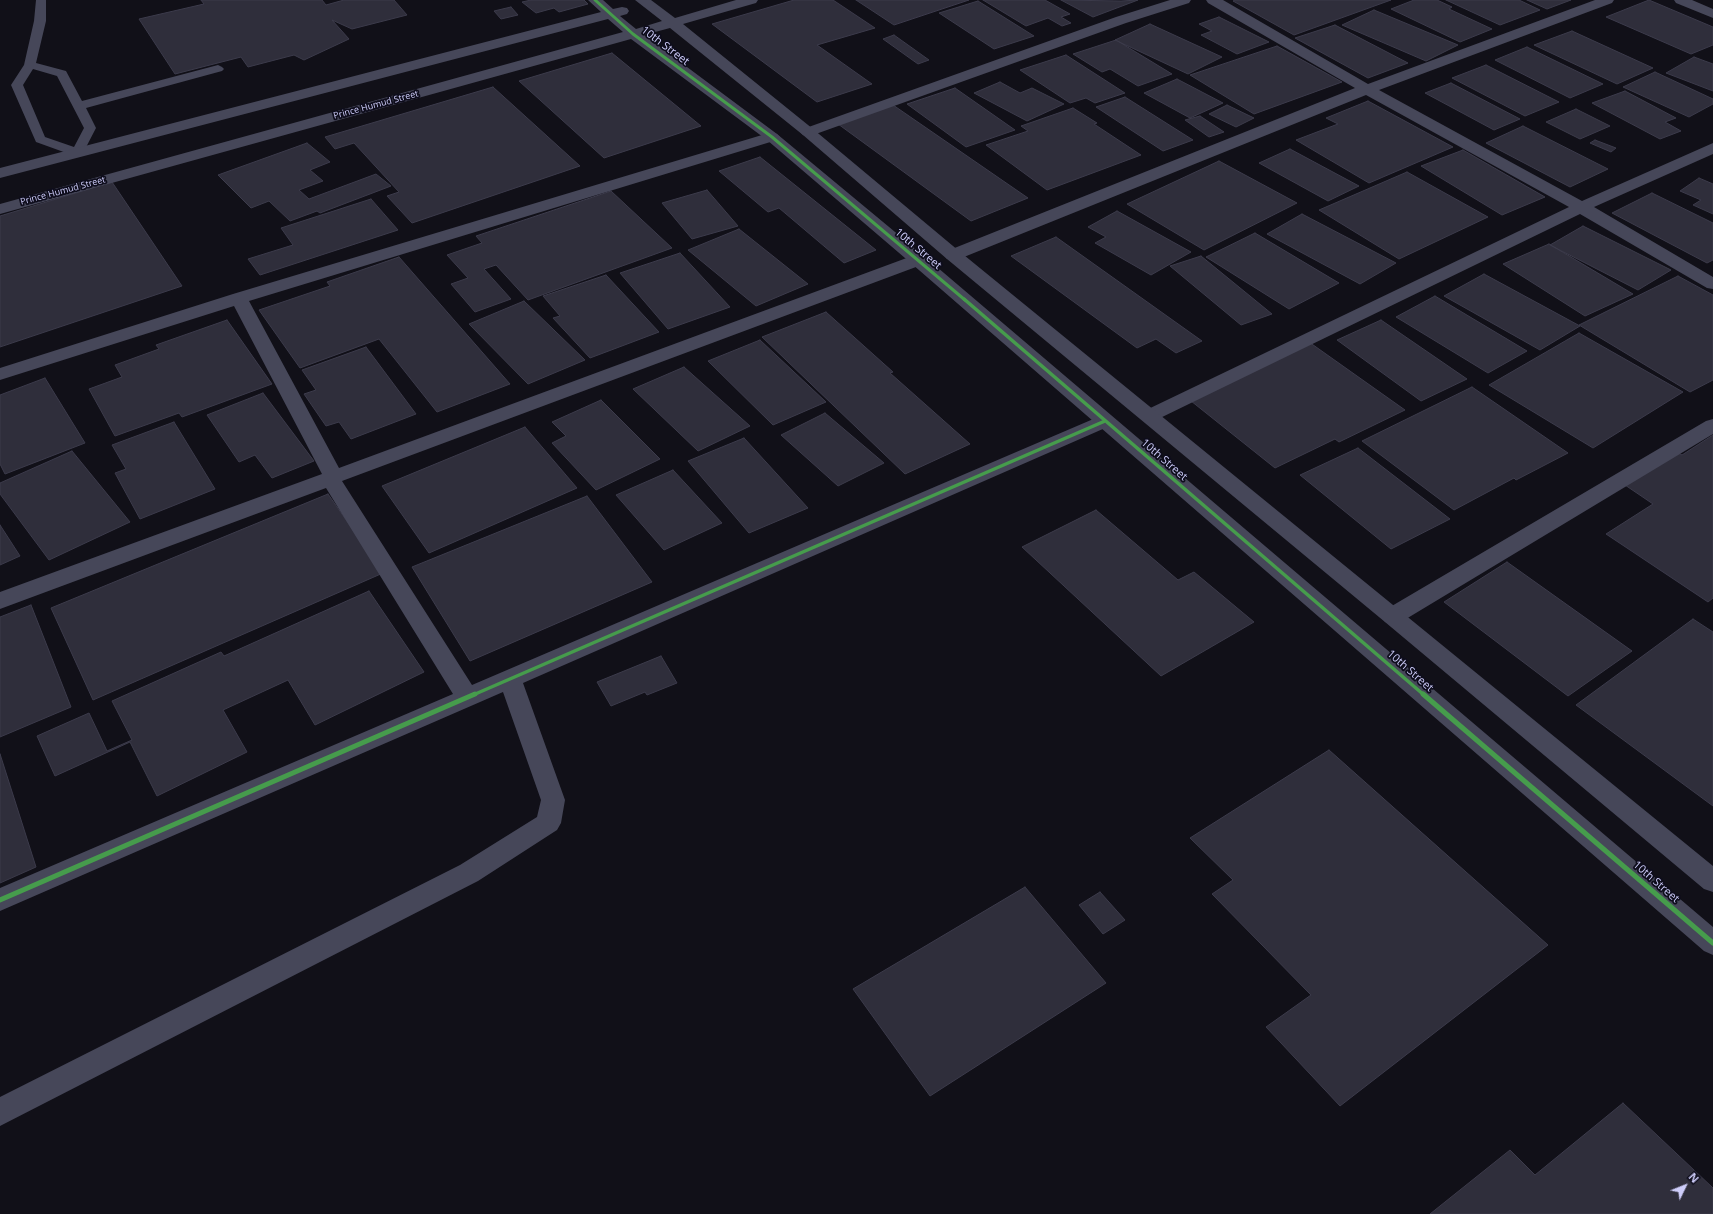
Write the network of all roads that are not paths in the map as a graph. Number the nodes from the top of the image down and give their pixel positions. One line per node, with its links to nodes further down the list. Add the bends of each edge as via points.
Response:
1 (41, 0): 13 (lane, via 40,21)
2 (596, 0): 9 (street, 10th Street)
3 (751, 0): 11 (street, Prince Humud Street)
4 (1184, 0): 17 (street)
5 (1213, 0): 15 (street)
6 (1608, 0): 15 (street)
7 (1681, 0): 10 (street)
8 (651, 1): 9 (street); 11 (street, 10th Street)
9 (611, 13): 12 (street, 10th Street); 20 (street)
10 (1713, 14)
11 (672, 22): 12 (street, Prince Humud Street); 17 (street, 10th Street)
12 (633, 34): 18 (street, 10th Street); 23 (street, Prince Humud Street)
13 (30, 65): 16 (lane, via 62,74); 20 (lane, via 17,85 40,139)
14 (218, 69): 16 (lane)
15 (1368, 89): 22 (street); 24 (street)
16 (78, 106): 20 (lane, via 90,128)
17 (808, 132): 24 (street, 10th Street)
18 (772, 136): 25 (street, 10th Street); 27 (street)
19 (1713, 148): 22 (street)
20 (77, 152): 21 (street)
21 (0, 172)
22 (1581, 207): 26 (street); 29 (street)
23 (0, 208)
24 (953, 255): 29 (street, 10th Street)
25 (918, 260): 30 (street, 10th Street); 32 (street)
26 (1713, 284)
27 (238, 298): 28 (street); 32 (street)
28 (0, 374)
29 (1149, 416): 34 (street, 10th Street)
30 (1105, 421): 35 (street); 39 (street, 10th Street)
31 (1713, 425): 34 (street)
32 (332, 478): 33 (street); 36 (street)
33 (0, 601)
34 (1393, 616): 37 (street, 10th Street)
35 (510, 678): 36 (street); 40 (street, via 552,800 548,823 469,873)
36 (467, 697): 38 (street)
37 (1713, 881)
38 (0, 900)
39 (1713, 943)
40 (0, 1112)

